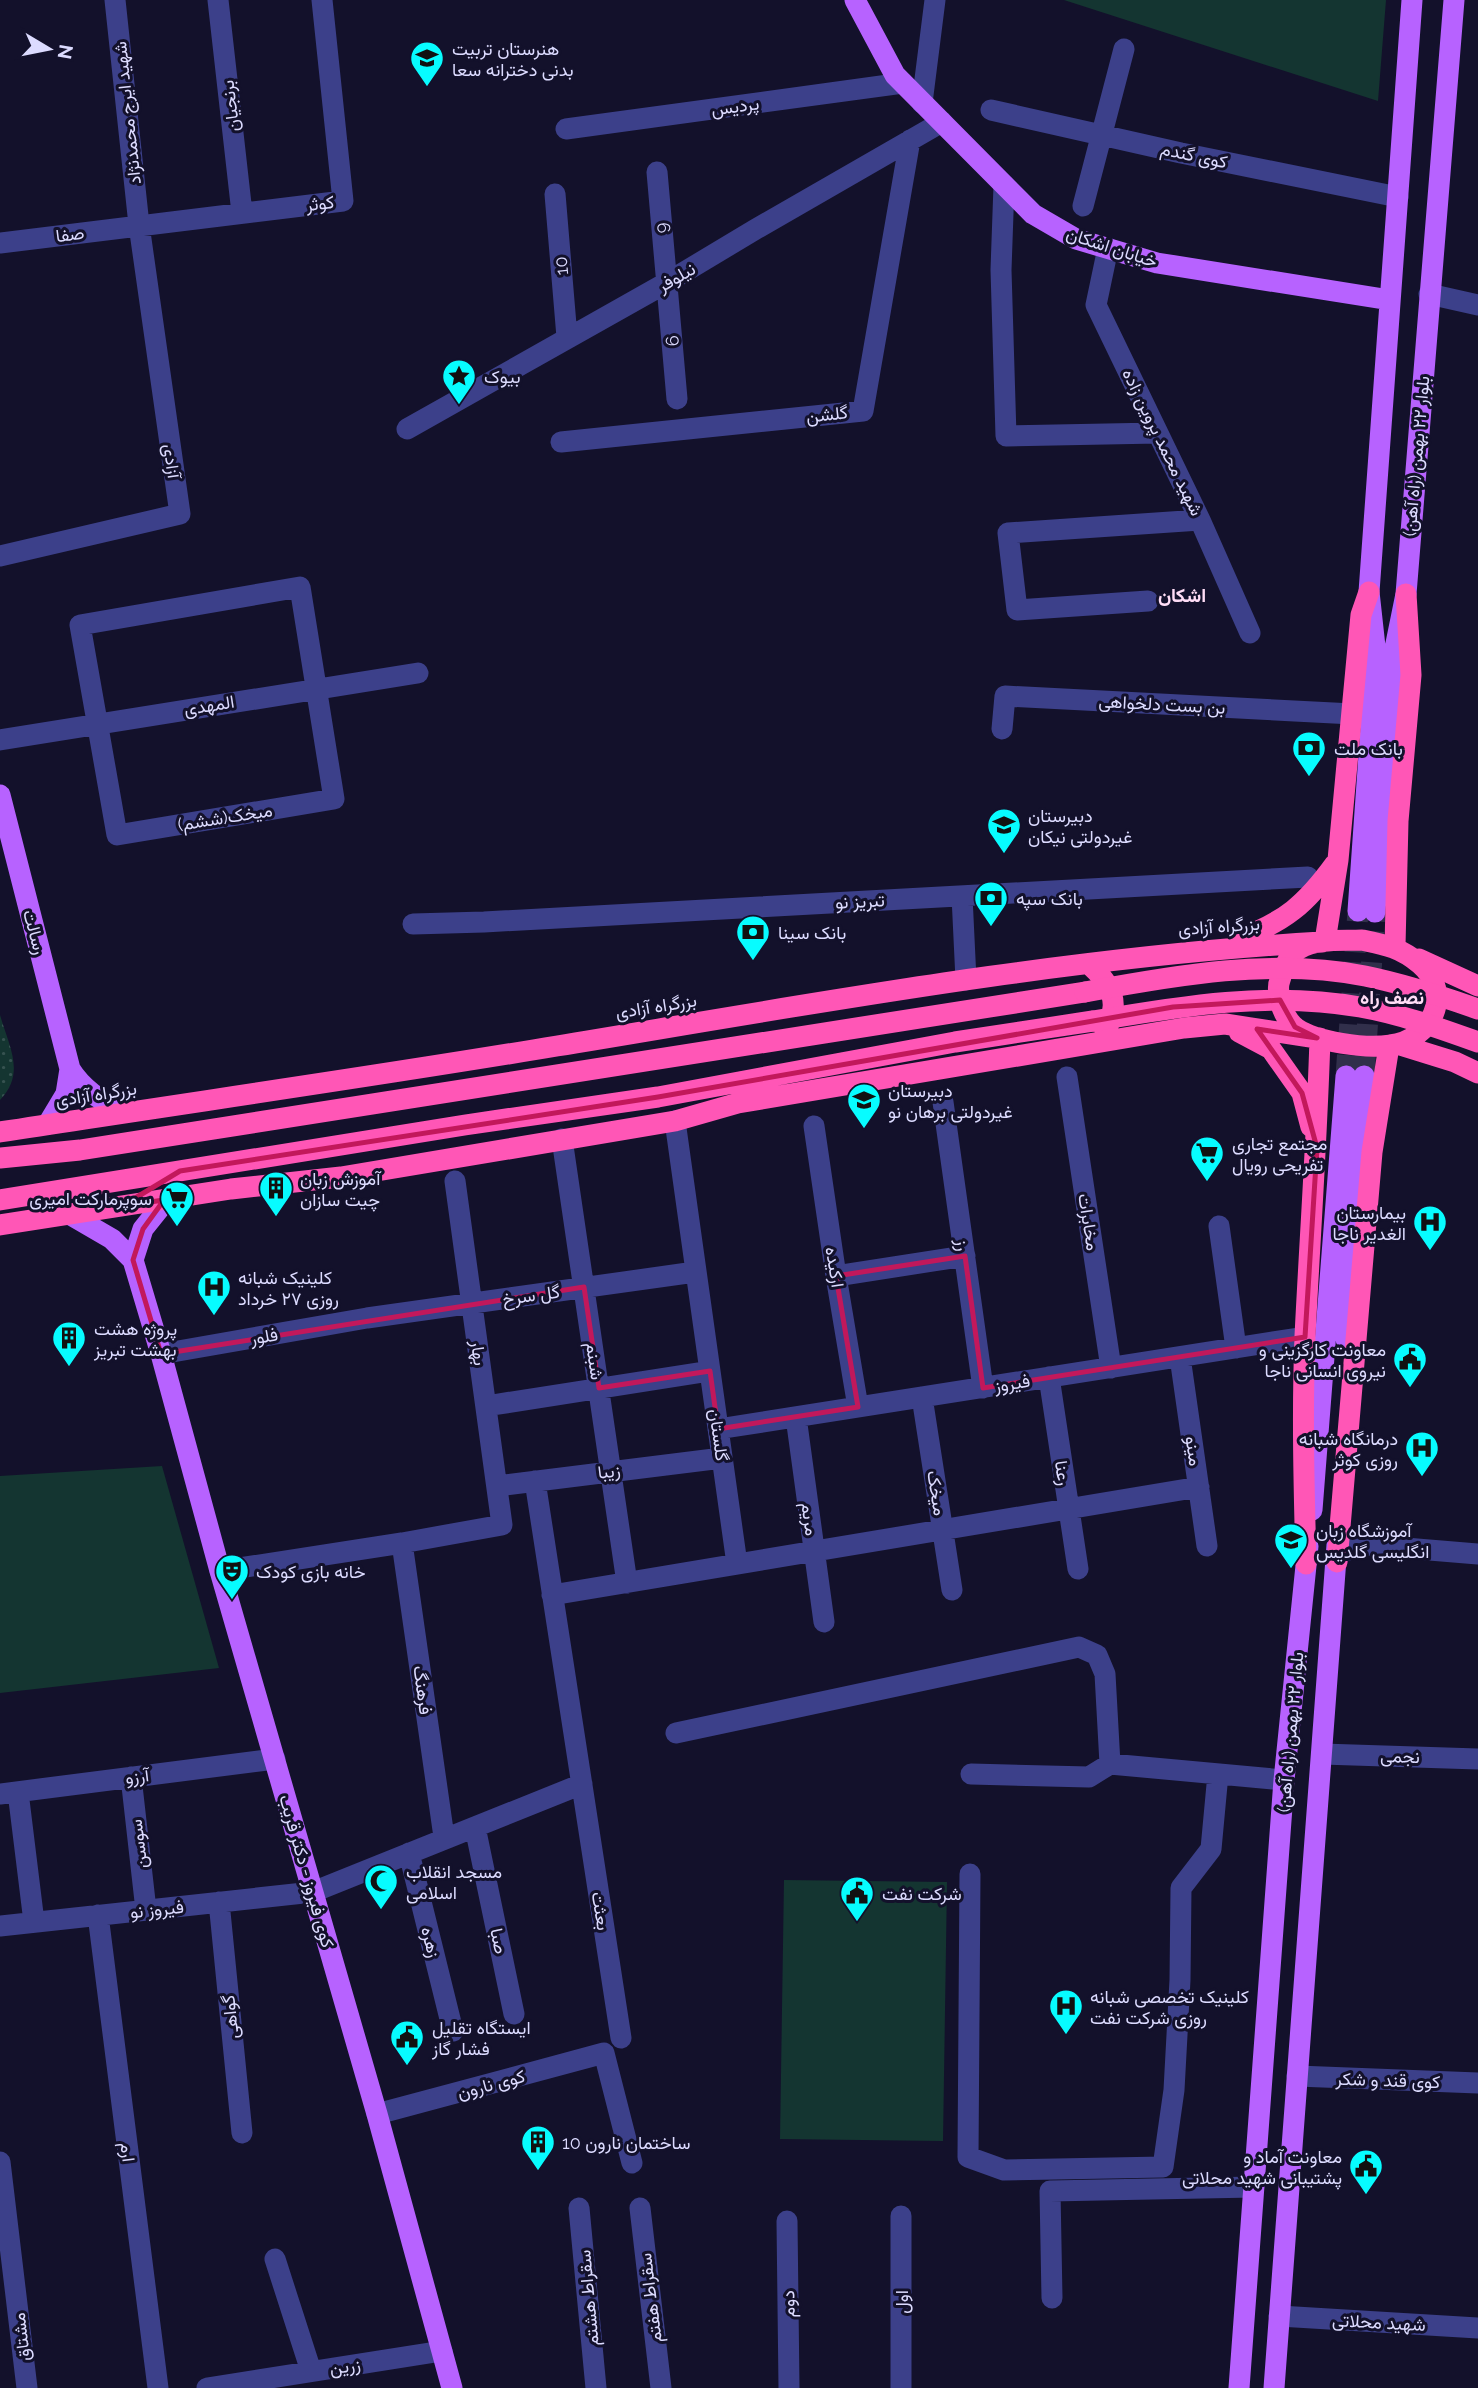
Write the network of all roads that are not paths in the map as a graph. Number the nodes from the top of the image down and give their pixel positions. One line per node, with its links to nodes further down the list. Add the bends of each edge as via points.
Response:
1 (115, 0): 22 (street, شهید ایرج محمدنژاد)
2 (218, 0): 21 (street, برنجیان)
3 (322, 0): 21 (street, کوثر, via 343,201)
4 (855, 0): 9 (main road, خیابان اشکان)
5 (935, 0): 10 (street)
6 (1412, 0): 19 (main road, بلوار ۲۲ بهمن (راه آهن))
7 (1454, 0): 26 (main road, بلوار ۲۲ بهمن (راه آهن))
8 (1124, 49): 14 (street)
9 (903, 83): 10 (main road, خیابان اشکان); 13 (street, پردیس)
10 (922, 103): 12 (main road, خیابان اشکان)
11 (991, 110): 14 (street, کوی گندم)
12 (942, 122): 15 (street, نیلوفر); 17 (main road, خیابان اشکان)
13 (566, 128)
14 (1102, 135): 19 (street, کوی گندم); 20 (street)
15 (910, 140): 25 (street, نیلوفر); 33 (street, گلشن, via 863,411)
16 (657, 172): 25 (street, 9)
17 (1004, 185): 24 (main road, خیابان اشکان, via 1033,214 1076,239); 32 (street, via 1001,270 1006,436)
18 (555, 194): 29 (street, 10)
19 (1398, 198): 27 (main road, بلوار ۲۲ بهمن (راه آهن))
20 (1083, 206)
21 (242, 213): 22 (street, کوثر)
22 (139, 225): 23 (street, صفا); 35 (street, آزادی, via 180,514)
23 (0, 243)
24 (1108, 248): 27 (main road, خیابان اشکان, via 1157,263); 32 (street, شهید محمد پروین زاده, via 1096,304)
25 (666, 283): 29 (street, نیلوفر); 30 (street, 6)
26 (1429, 295): 28 (street); 37 (main road, بلوار ۲۲ بهمن (راه آهن))
27 (1390, 300): 36 (main road, بلوار ۲۲ بهمن (راه آهن))
28 (1478, 305)
29 (567, 337): 31 (street, نیلوفر)
30 (677, 399)
31 (407, 429)
32 (1158, 433): 34 (street, شهید محمد پروین زاده)
33 (561, 442)
34 (1200, 520): 38 (street, via 1008,533 1017,610); 39 (street, شهید محمد پروین زاده)
35 (0, 556)
36 (1368, 592): 37 (main road, بلوار ۲۲ بهمن (راه آهن), via 1376,656 1366,911 1393,658); 42 (highway, via 1361,615)
37 (1406, 594): 54 (highway, via 1411,675 1398,821)
38 (1148, 601)
39 (1250, 633)
40 (418, 673): 41 (street, المهدی)
41 (317, 689): 43 (street, المهدی); 43 (street, via 300,587 80,625); 43 (street, میخک(ششم), via 334,799 117,835)
42 (1353, 714): 44 (street, بن بست دلخواهی, via 1005,696); 48 (highway)
43 (97, 724): 45 (street, المهدی)
44 (1002, 729)
45 (0, 740)
46 (0, 795): 47 (main road, رسالت)
47 (7, 851): 64 (main road, رسالت)
48 (1338, 860): 52 (highway); 53 (highway, via 1298,908 1265,930)
49 (1308, 877): 50 (street, تبریز نو)
50 (962, 896): 51 (street, تبریز نو); 56 (street)
51 (413, 924)
52 (1323, 941): 53 (highway, بزرگراه آزادی); 54 (highway, via 1362,940); 60 (highway, via 1298,950 1285,964 1278,986 1282,1009 1295,1027)
53 (1213, 948): 55 (highway, بزرگراه آزادی)
54 (1399, 949): 57 (highway); 63 (highway, via 1422,965 1434,982 1436,1006 1427,1027 1412,1040)
55 (1089, 964): 56 (highway, بزرگراه آزادی); 61 (highway, via 1105,978 1114,1000 1112,1020)
56 (967, 980): 67 (highway, بزرگراه آزادی)
57 (1478, 986)
58 (1478, 1009): 70 (highway, bridge, via 1363,975 1301,969 1215,972)
59 (1225, 1024): 60 (highway); 61 (highway); 76 (highway, via 1271,1049 1301,1093)
60 (1319, 1038): 63 (highway); 76 (highway)
61 (1099, 1042): 71 (highway, via 738,1103)
62 (1478, 1042): 78 (highway, bridge, via 1360,1007 1302,1000 1173,1007 659,1097)
63 (1393, 1045): 65 (highway); 118 (highway, via 1372,1152)
64 (70, 1069): 69 (main road, via 89,1092); 72 (main road, via 66,1094)
65 (1478, 1073)
66 (1067, 1077): 97 (street, مخابرات)
67 (201, 1101): 69 (highway, بزرگراه آزادی); 70 (highway)
68 (943, 1102): 86 (street, رز)
69 (122, 1112): 72 (highway, بزرگراه آزادی)
70 (273, 1119): 77 (highway)
71 (675, 1121): 75 (highway); 88 (street, گلستان)
72 (48, 1125): 74 (highway, بزرگراه آزادی)
73 (814, 1126): 89 (street, ارکیده)
74 (0, 1132)
75 (562, 1139): 80 (highway, via 341,1177); 90 (street, شبنم)
76 (1317, 1148): 93 (highway)
77 (0, 1158)
78 (180, 1171): 81 (highway); 82 (highway)
79 (455, 1181): 91 (street, بهار)
80 (167, 1199): 82 (highway); 87 (main road, via 143,1229)
81 (0, 1200)
82 (122, 1206): 83 (highway)
83 (69, 1214): 84 (highway); 87 (main road, via 112,1239)
84 (0, 1225)
85 (1219, 1226): 94 (street)
86 (965, 1256): 89 (street); 101 (street, رز)
87 (133, 1260): 95 (main road, کوی فیروز - دکتر قریب)
88 (695, 1272): 90 (street, گل سرخ); 98 (street, گلستان)
89 (836, 1276): 104 (street, ارکیده)
90 (584, 1287): 91 (street, گل سرخ); 100 (street, شبنم)
91 (473, 1304): 92 (street, گل سرخ); 103 (street, بهار)
92 (367, 1318): 95 (street, فلور)
93 (1305, 1337): 94 (street, فیروز); 120 (highway)
94 (1236, 1348): 96 (street, فیروز)
95 (162, 1354): 122 (main road, کوی فیروز - دکتر قریب)
96 (1180, 1357): 97 (street, فیروز); 111 (street, مینو)
97 (1111, 1368): 99 (street, فیروز)
98 (710, 1371): 100 (street); 106 (street, گلستان)
99 (1049, 1377): 101 (street, فیروز); 112 (street, رعنا)
100 (598, 1388): 103 (street); 108 (street, شبنم)
101 (983, 1388): 102 (street, فیروز)
102 (922, 1397): 104 (street, فیروز); 113 (street, میخک)
103 (486, 1406): 110 (street, بهار)
104 (858, 1407): 105 (street, فیروز)
105 (796, 1417): 106 (street, فیروز); 116 (street, مریم)
106 (718, 1429): 107 (street, گلستان)
107 (722, 1458): 108 (street, زیبا); 119 (street, گلستان)
108 (610, 1471): 109 (street, زیبا); 123 (street, شبنم)
109 (535, 1481): 110 (street, زیبا); 125 (street)
110 (496, 1486): 114 (street, بهار, via 502,1525)
111 (1199, 1487): 112 (street); 115 (street, مینو)
112 (1069, 1509): 113 (street); 121 (street, رعنا)
113 (943, 1530): 116 (street); 124 (street, میخک)
114 (402, 1543): 122 (street); 139 (street, فرهنگ)
115 (1208, 1546)
116 (815, 1551): 119 (street); 126 (street, مریم)
117 (1478, 1554): 118 (street, via 1369,1545)
118 (1337, 1558): 120 (main road, بلوار ۲۲ بهمن (راه آهن), via 1355,1076); 128 (main road, بلوار ۲۲ بهمن (راه آهن))
119 (737, 1564): 123 (street)
120 (1306, 1564): 135 (main road, بلوار ۲۲ بهمن (راه آهن))
121 (1078, 1569)
122 (220, 1571): 129 (main road, کوی فیروز - دکتر قریب)
123 (627, 1583): 125 (street)
124 (952, 1590)
125 (552, 1595): 136 (street)
126 (824, 1622)
127 (676, 1733): 131 (street, via 1079,1647 1097,1655 1105,1674)
128 (1322, 1754): 130 (street, نجمی); 151 (main road, بلوار ۲۲ بهمن (راه آهن))
129 (275, 1759): 134 (street, آرزو); 142 (main road, کوی فیروز - دکتر قریب)
130 (1478, 1759)
131 (1110, 1764): 132 (street, via 1089,1777); 133 (street)
132 (971, 1774)
133 (1218, 1774): 135 (street); 141 (street, via 1211,1849 1181,1888 1174,2090 1164,2167 1004,2170 968,2157)
134 (131, 1777): 137 (street, آرزو); 144 (street, سوسن)
135 (1284, 1780): 157 (main road, بلوار ۲۲ بهمن (راه آهن))
136 (582, 1784): 138 (street); 150 (street, بعثت)
137 (9, 1793): 146 (street)
138 (475, 1827): 139 (street); 148 (street, صبا)
139 (444, 1837): 140 (street)
140 (410, 1853): 142 (street); 149 (street, زهره)
141 (970, 1874)
142 (313, 1892): 143 (street, فیروز نو); 153 (main road, کوی فیروز - دکتر قریب)
143 (219, 1902): 144 (street, فیروز نو); 154 (street, گواهی)
144 (146, 1910): 145 (street, فیروز نو)
145 (98, 1915): 146 (street, فیروز نو); 169 (street, ارم)
146 (34, 1922): 147 (street, فیروز نو)
147 (0, 1926)
148 (514, 2014)
149 (453, 2031)
150 (621, 2038)
151 (1297, 2076): 152 (street, کوی قند و شکر); 164 (main road, بلوار ۲۲ بهمن (راه آهن))
152 (1478, 2083)
153 (377, 2114): 156 (street, کوی نارون, via 604,2053); 166 (main road, کوی فیروز - دکتر قریب)
154 (242, 2133)
155 (0, 2162): 168 (street, مشتاق)
156 (632, 2163)
157 (1254, 2187): 163 (street, via 1050,2191); 176 (main road, بلوار ۲۲ بهمن (راه آهن))
158 (579, 2208): 172 (street, سقراط هشتم)
159 (640, 2208): 173 (street, سقراط هفتم)
160 (901, 2216): 175 (street, اول)
161 (787, 2221): 174 (street, دوم)
162 (275, 2259): 167 (street)
163 (1052, 2298)
164 (1279, 2316): 165 (street, شهید محلاتی); 177 (main road, بلوار ۲۲ بهمن (راه آهن))
165 (1478, 2328)
166 (442, 2351): 167 (street, زرین); 171 (main road, کوی فیروز - دکتر قریب)
167 (311, 2371): 170 (street, زرین)
168 (27, 2388)
169 (158, 2388)
170 (207, 2388)
171 (452, 2388)
172 (596, 2388)
173 (661, 2388)
174 (789, 2388)
175 (901, 2388)
176 (1239, 2388)
177 (1274, 2388)

